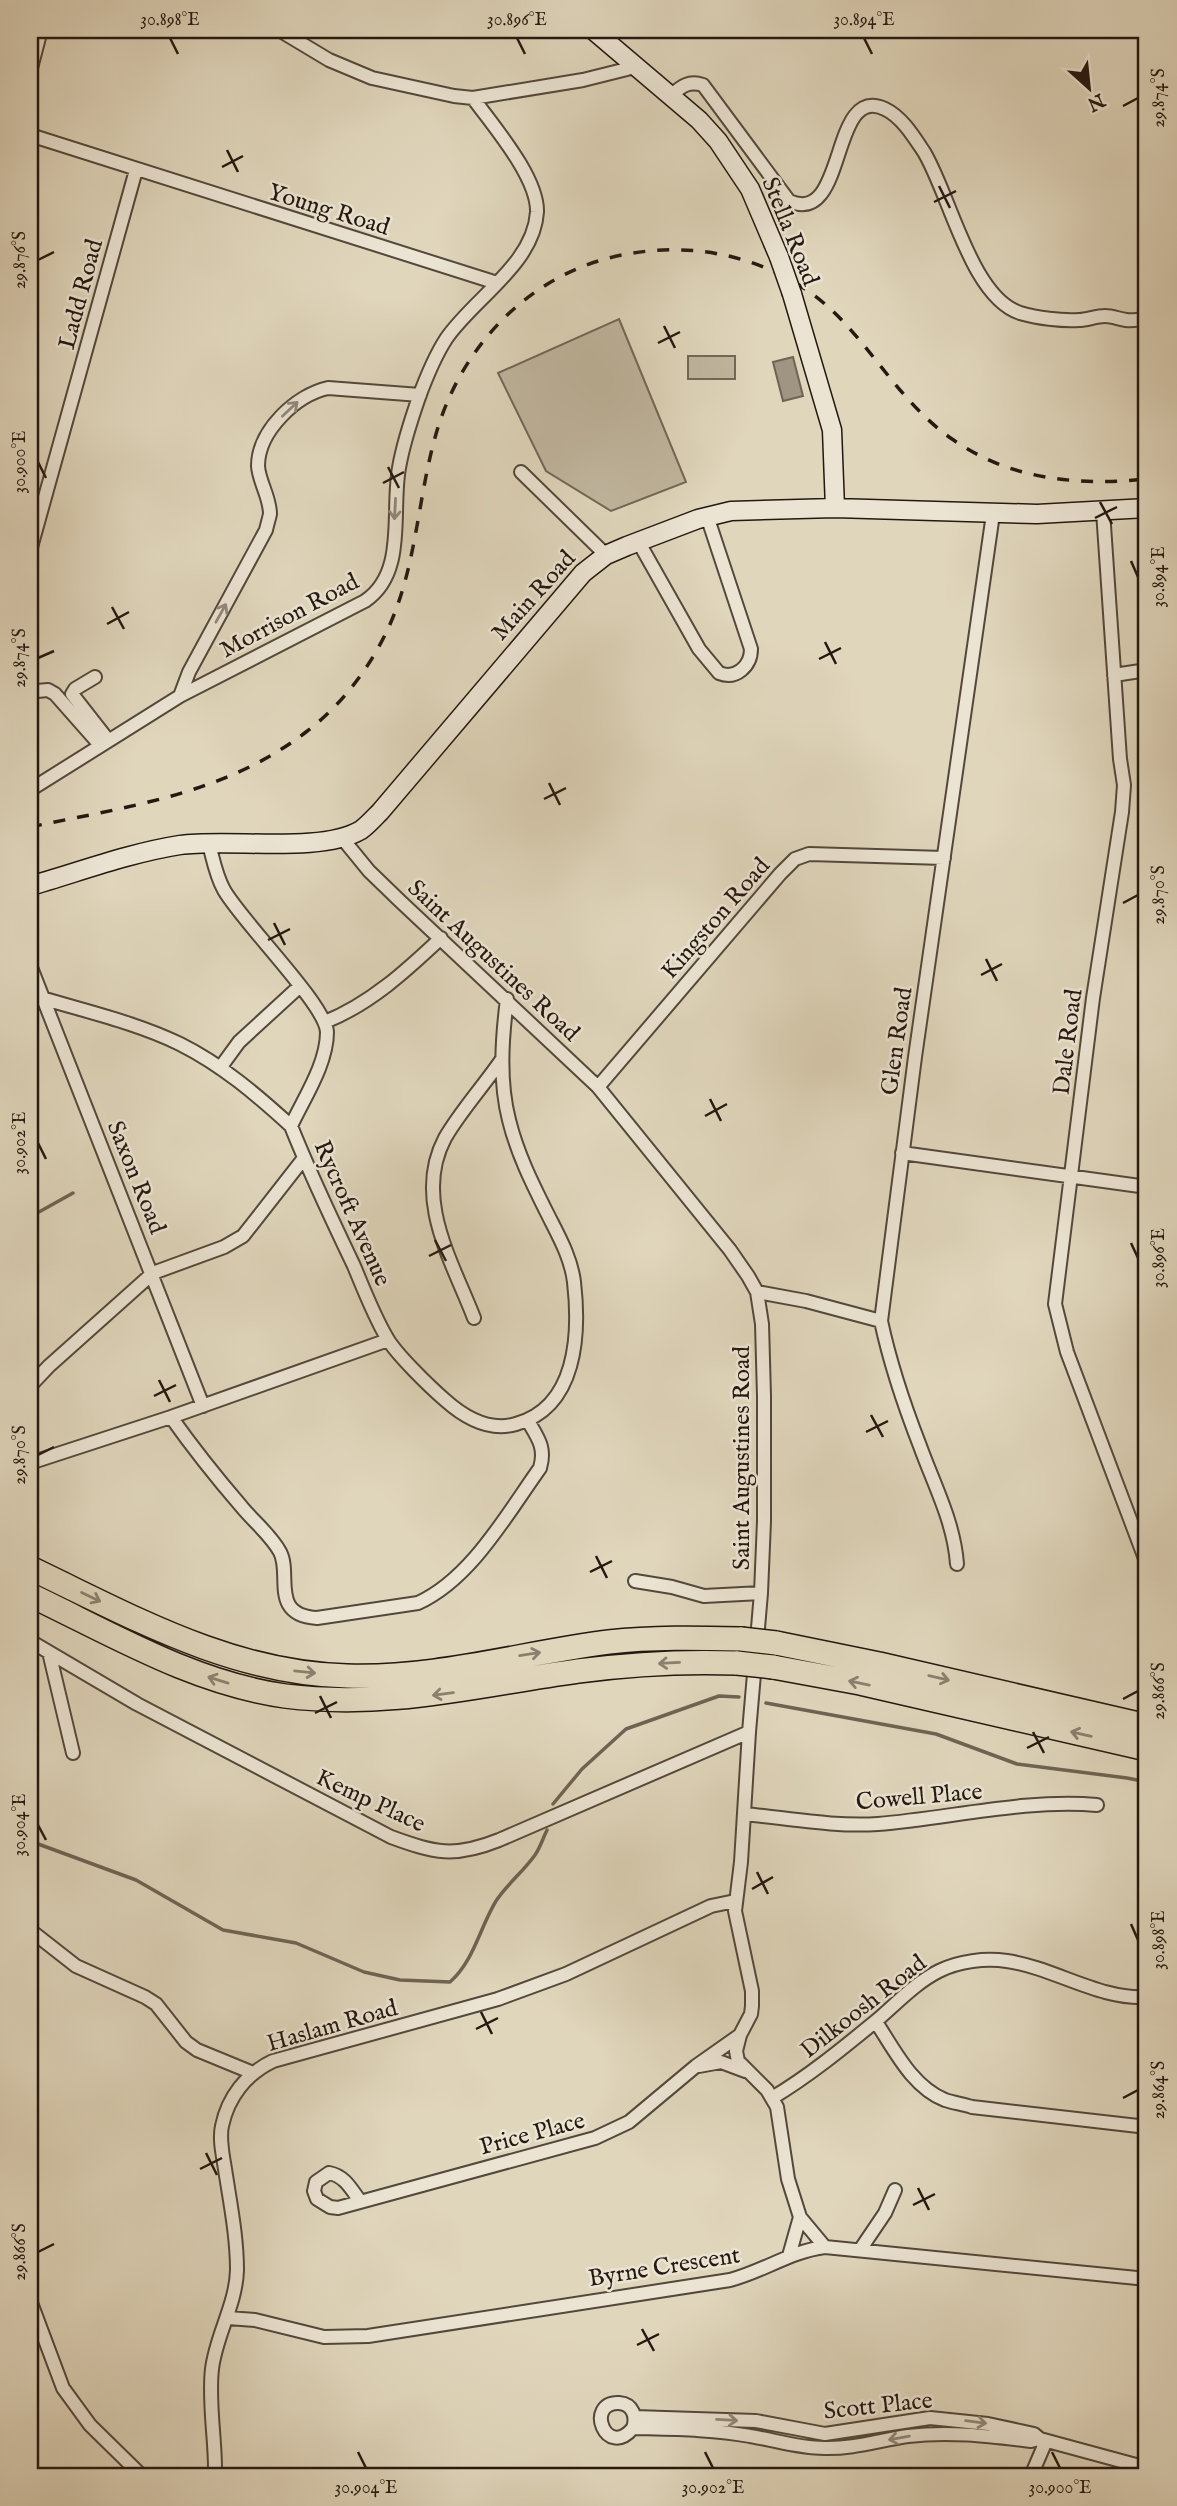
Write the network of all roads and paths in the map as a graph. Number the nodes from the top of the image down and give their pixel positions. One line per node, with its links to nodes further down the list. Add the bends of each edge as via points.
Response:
1 (41, 30): 5 (street)
2 (279, 30): 7 (street, via 328,60 372,78)
3 (593, 30): 4 (main road, Stella Road)
4 (635, 67): 6 (main road, Stella Road); 7 (street)
5 (30, 72)
6 (670, 96): 11 (street, via 686,83 703,85 789,201 797,205 822,194 856,115 883,108 913,135 932,165 973,262 996,298 1022,314 1076,320 1105,316); 14 (main road, Stella Road, bridge, via 699,120 734,162 761,211 792,294 832,430)
7 (473, 98): 10 (street, Morrison Road, via 526,176 537,209 529,243)
8 (30, 135): 9 (street, Young Road)
9 (136, 170): 10 (street, Young Road); 20 (street, Ladd Road)
10 (497, 283): 12 (street, Morrison Road, via 446,340)
11 (1147, 319)
12 (420, 395): 26 (street, Morrison Road, one-way to 26, via 398,471 392,559 377,593); 26 (street, one-way to 12, via 266,530 270,514 258,463 276,423 298,402 328,387)
13 (520, 472): 21 (street)
14 (835, 508): 17 (main road, Main Road); 18 (main road, Main Road, via 752,509)
15 (1147, 508): 16 (main road, Main Road)
16 (1103, 511): 17 (main road, Main Road); 23 (street, Dale Road)
17 (993, 514): 31 (street, Glen Road)
18 (707, 516): 19 (main road, Main Road); 19 (street, via 751,649 749,662 733,675 719,673 699,649)
19 (638, 541): 21 (main road, Main Road)
20 (30, 551)
21 (606, 555): 29 (main road, Main Road, via 573,583 380,812 360,830)
22 (1147, 670): 23 (street)
23 (1114, 675): 45 (street, Dale Road, via 1124,785 1122,812)
24 (95, 677): 27 (street, via 72,694)
25 (37, 691): 27 (street, via 55,694)
26 (180, 696): 27 (street, Morrison Road)
27 (104, 742): 28 (street, Morrison Road)
28 (30, 790)
29 (342, 838): 30 (main road, Main Road); 33 (street, Saint Augustines Road, via 369,871)
30 (209, 844): 32 (main road, Main Road, via 160,849); 35 (street, via 230,899)
31 (944, 858): 41 (street, Kingston Road, via 809,854 795,859); 43 (street, Glen Road)
32 (30, 886)
33 (441, 938): 37 (street, Saint Augustines Road); 38 (street, via 386,986)
34 (30, 965): 36 (street, Saxon Road)
35 (300, 986): 38 (street); 40 (street, via 239,1042)
36 (37, 994): 40 (street, via 152,1031); 47 (street, Saxon Road)
37 (507, 999): 39 (street); 41 (street, Saint Augustines Road)
38 (325, 1022): 42 (street, Rycroft Avenue, via 323,1057)
39 (502, 1059): 49 (street, via 446,1136 432,1178 433,1209); 56 (street, via 516,1144 560,1237 575,1300 573,1355 564,1384 542,1414)
40 (220, 1068): 42 (street, via 247,1085)
41 (598, 1087): 48 (street, Saint Augustines Road, via 730,1250)
42 (291, 1126): 44 (street, Rycroft Avenue)
43 (902, 1153): 45 (street); 50 (street, Glen Road)
44 (304, 1158): 47 (street, via 250,1230 234,1243); 51 (street, Rycroft Avenue)
45 (1070, 1176): 46 (street); 60 (street, Dale Road, via 1056,1284 1057,1320)
46 (1147, 1187)
47 (153, 1273): 52 (street); 53 (street, Saxon Road)
48 (757, 1293): 50 (street); 63 (street, Saint Augustines Road, via 764,1396)
49 (474, 1318)
50 (881, 1321): 59 (street, Glen Road, via 919,1444 950,1521)
51 (388, 1340): 53 (street); 56 (street, Rycroft Avenue, via 459,1412 489,1425 507,1427)
52 (30, 1386)
53 (203, 1406): 54 (street)
54 (189, 1411): 55 (street); 57 (street)
55 (170, 1417): 57 (street); 58 (street)
56 (528, 1421): 57 (street, via 542,1446 540,1468 462,1573 418,1603 317,1618 291,1607 279,1549)
57 (190, 1444)
58 (30, 1463)
59 (957, 1564)
60 (1147, 1564)
61 (30, 1567): 69 (highway, one-way to 69, bridge, via 206,1650 297,1672 392,1675 649,1638 741,1639 879,1664)
62 (635, 1581): 63 (street, via 704,1596)
63 (761, 1593): 70 (street, Saint Augustines Road)
64 (30, 1595): 71 (highway, one-way to 64, bridge, via 860,1683 737,1663 695,1661 579,1671 401,1699 339,1701 282,1695 223,1682 160,1660)
65 (30, 1641): 66 (street, Kemp Place)
66 (49, 1652): 67 (street, Kemp Place); 68 (street)
67 (72, 1665): 68 (street); 70 (street, Kemp Place, via 391,1837 447,1853 474,1850 499,1840)
68 (56, 1684): 72 (street)
69 (1147, 1726)
70 (749, 1732): 74 (street, Saint Augustines Road)
71 (1147, 1749)
72 (73, 1753)
73 (1097, 1805): 74 (street, Cowell Place, via 1053,1804 876,1824)
74 (744, 1814): 75 (street, Saint Augustines Road)
75 (735, 1901): 79 (street, Saint Augustines Road, via 752,1991 751,2014); 82 (street, Haslam Road, via 711,1906 498,1999 281,2059)
76 (30, 1930): 82 (street, via 76,1966 156,2004 197,2050)
77 (1147, 1997): 78 (street, Dilkoosh Road, via 1103,1992 1031,1966 980,1961 938,1971)
78 (876, 2022): 83 (street, Dilkoosh Road); 84 (street, via 924,2088 944,2099 972,2107)
79 (740, 2035): 80 (street, Price Place); 81 (street, Saint Augustines Road, via 736,2051)
80 (696, 2066): 81 (street, via 721,2062); 86 (street, Price Place, via 615,2131)
81 (746, 2071): 83 (street)
82 (253, 2073): 93 (street, Haslam Road, via 237,2089 221,2128 236,2243 235,2293)
83 (772, 2098): 87 (street)
84 (1147, 2127)
85 (895, 2190): 89 (street)
86 (360, 2201)
87 (800, 2217): 88 (street); 90 (street)
88 (825, 2247): 89 (street, Byrne Crescent); 90 (street, Byrne Crescent)
89 (860, 2250): 91 (street, Byrne Crescent)
90 (789, 2256): 93 (street, Byrne Crescent, via 730,2280 368,2336 324,2337)
91 (1147, 2279)
92 (30, 2300): 97 (street, via 63,2388 90,2425)
93 (228, 2318): 98 (street, Haslam Road, via 212,2370)
94 (634, 2422): 95 (street, Scott Place, via 682,2423 823,2448 961,2433)
95 (1043, 2440): 96 (street, Scott Place); 99 (street)
96 (1146, 2470)
97 (142, 2476)
98 (215, 2476)
99 (1031, 2476)

